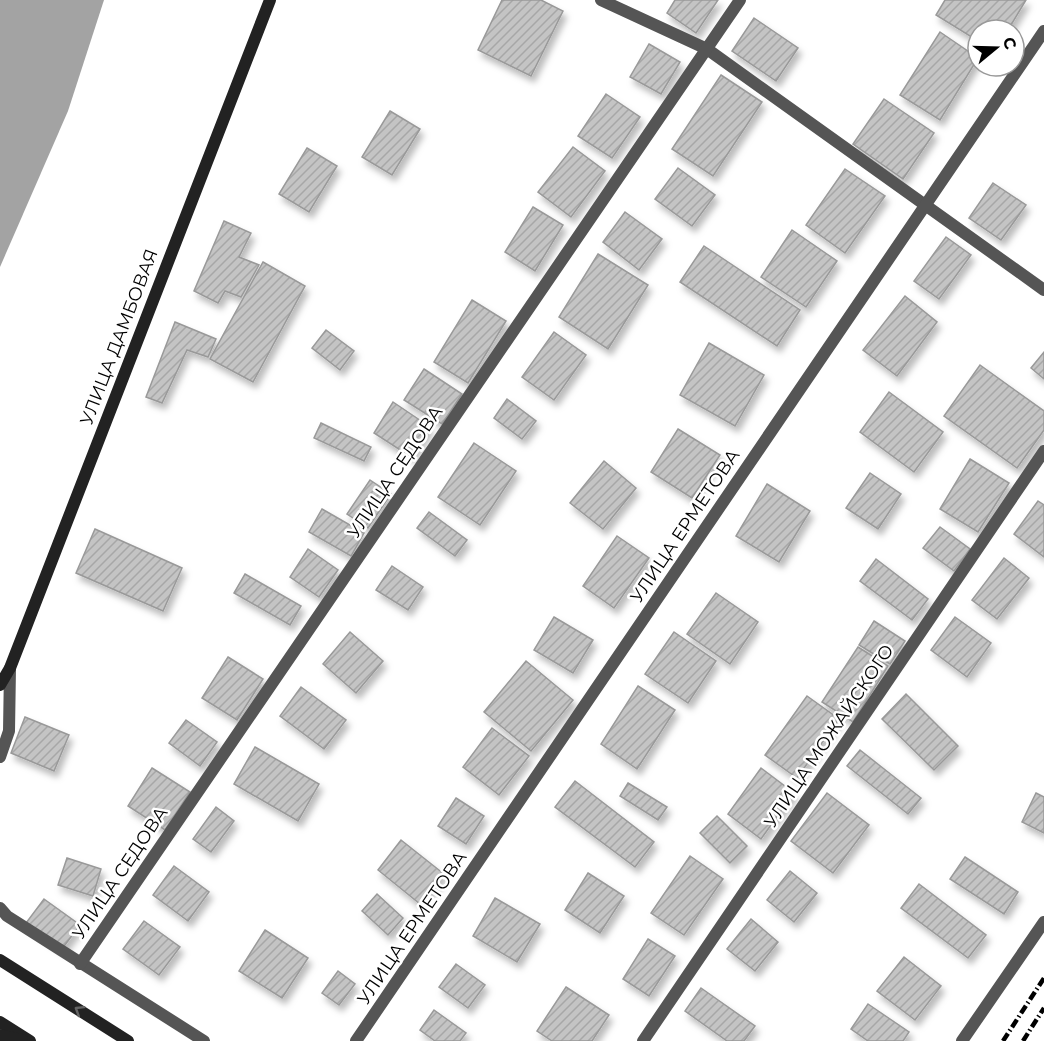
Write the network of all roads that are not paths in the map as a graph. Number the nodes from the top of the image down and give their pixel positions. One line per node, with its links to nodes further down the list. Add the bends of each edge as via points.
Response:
1 (270, 0): 9 (street, УЛИЦА ДАМБОВАЯ)
2 (601, 0): 5 (street)
3 (740, 0): 5 (street, УЛИЦА СЕДОВА)
4 (1044, 31): 6 (street, УЛИЦА ЕРМЕТОВА)
5 (707, 49): 6 (street); 15 (street, УЛИЦА СЕДОВА)
6 (926, 206): 7 (street); 22 (street, УЛИЦА ЕРМЕТОВА)
7 (1044, 290)
8 (1044, 451): 23 (street, УЛИЦА МОЖАЙСКОГО)
9 (10, 668): 10 (street, УЛИЦА ДАМБОВАЯ); 11 (street, via 9,730)
10 (0, 685)
11 (0, 757)
12 (0, 908): 15 (street)
13 (1044, 922): 24 (street)
14 (0, 960): 20 (street, one-way to 14)
15 (80, 964): 21 (street)
16 (0, 1022): 19 (street)
17 (0, 1035): 18 (street)
18 (25, 1041)
19 (30, 1041)
20 (129, 1041)
21 (204, 1041)
22 (356, 1041)
23 (644, 1041)
24 (962, 1041)

